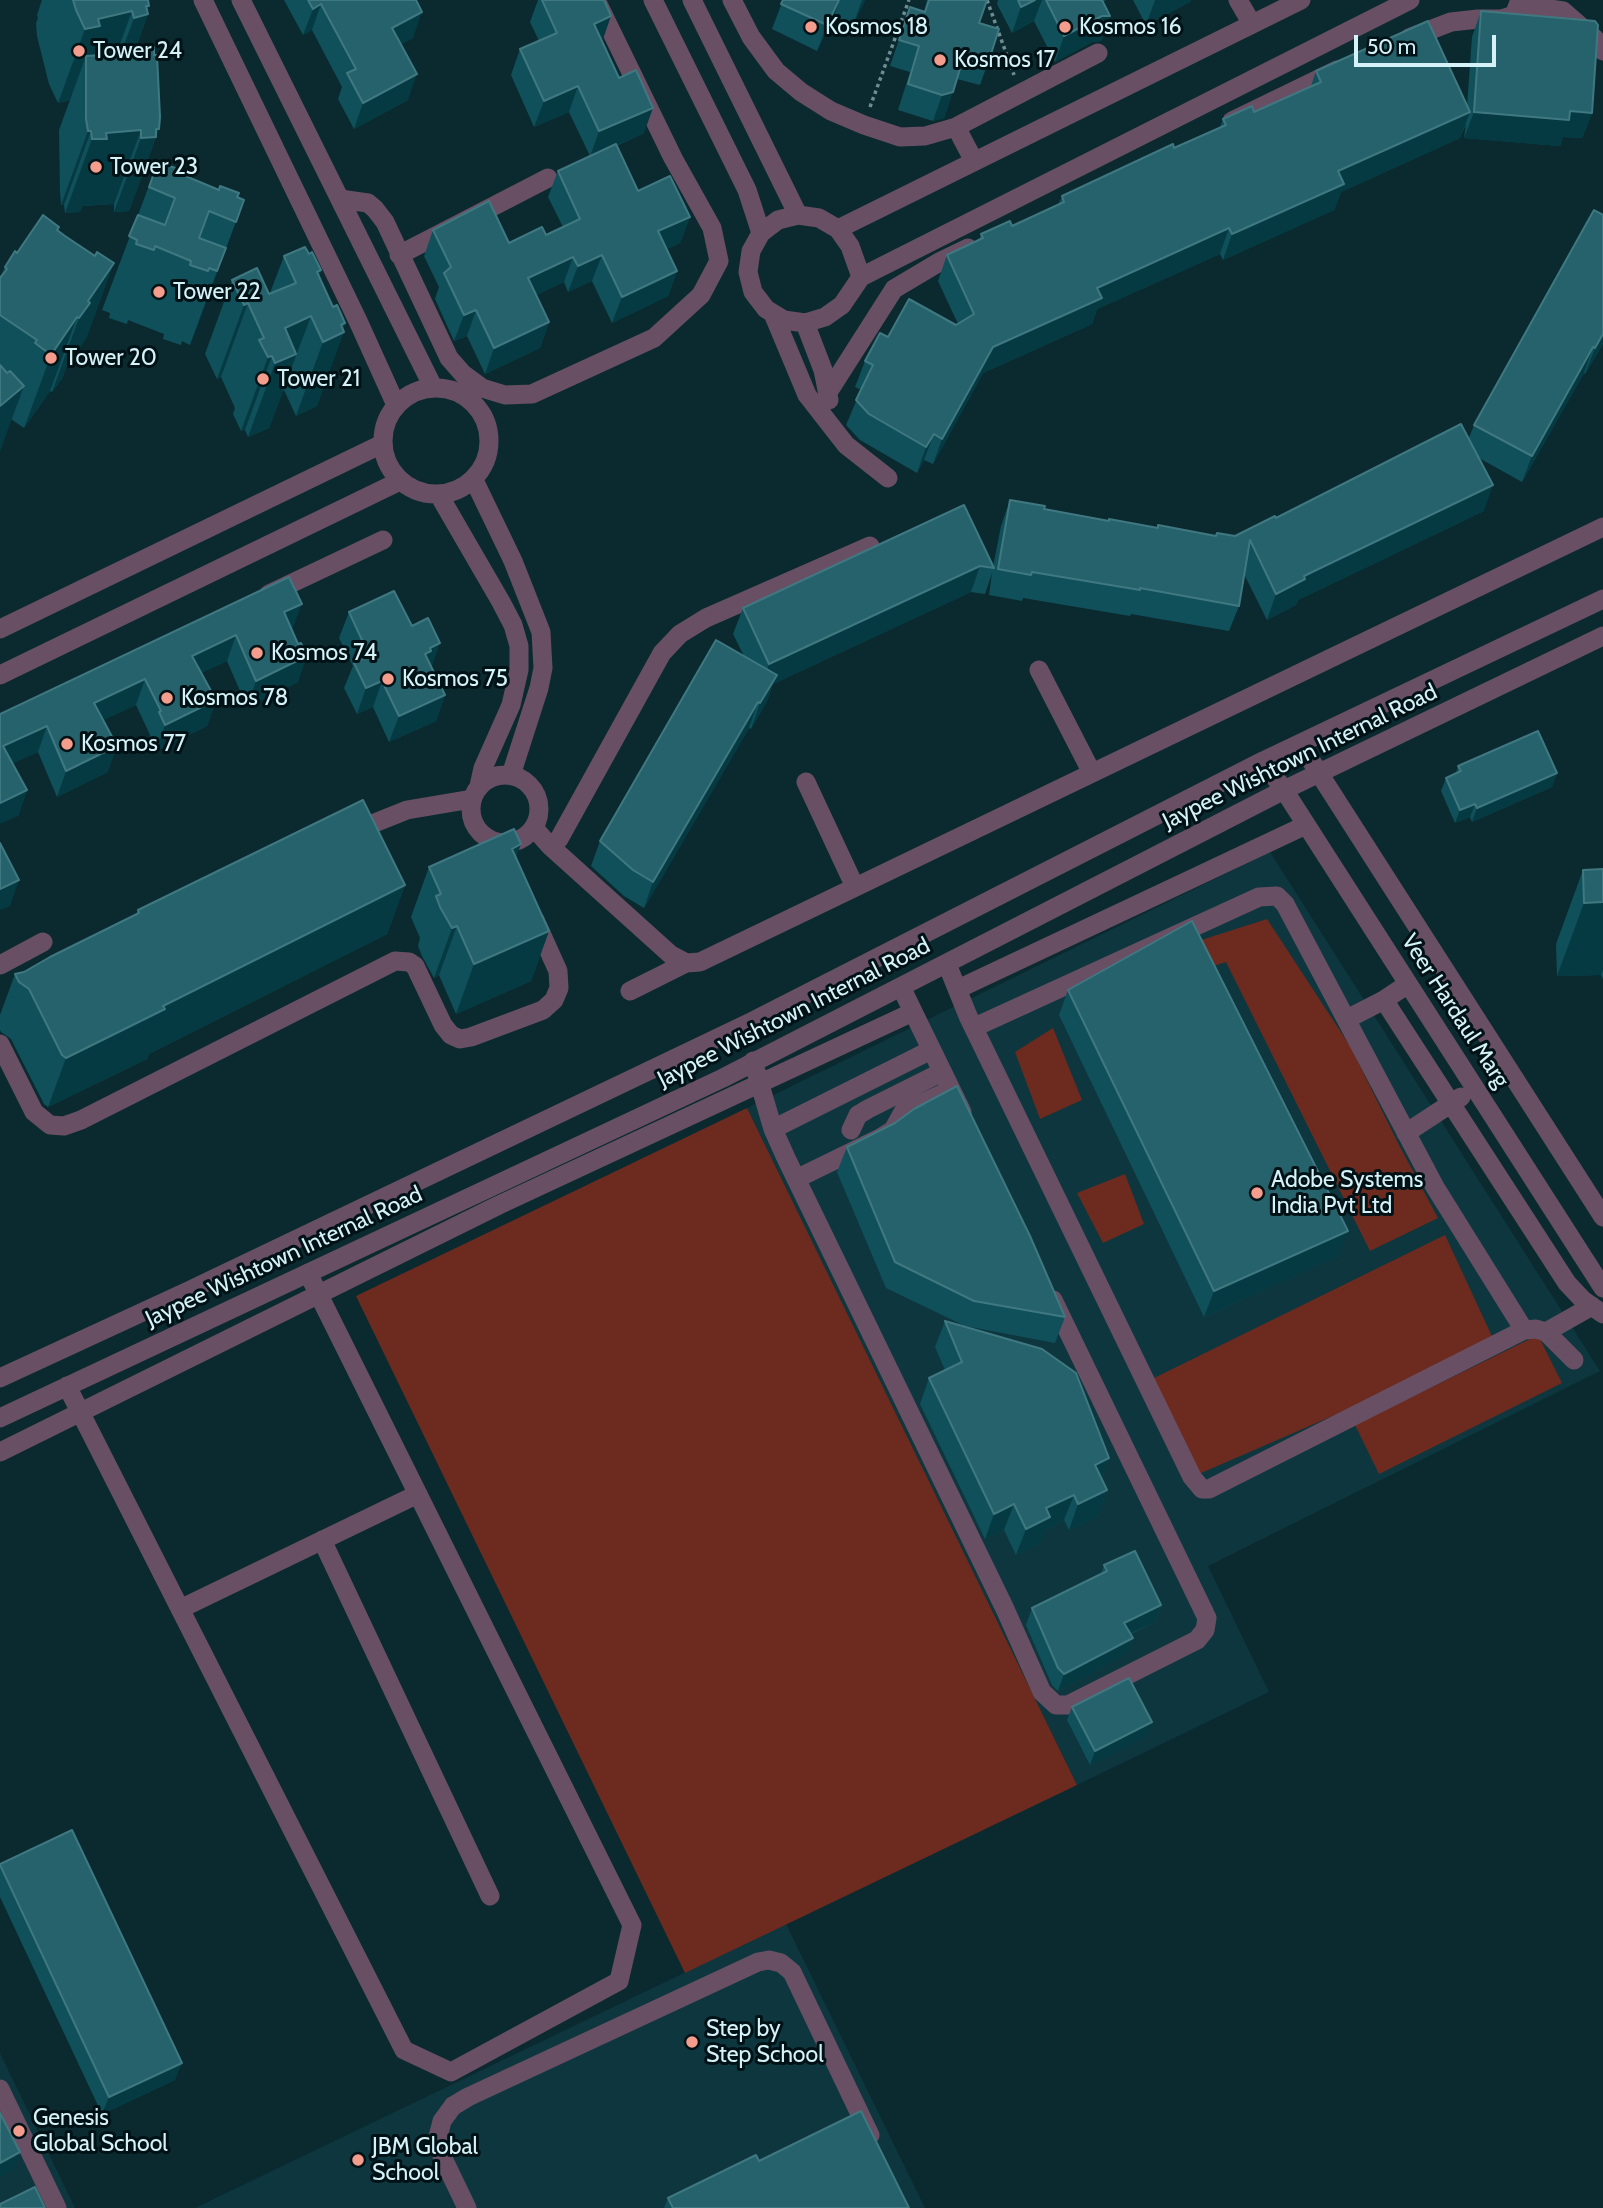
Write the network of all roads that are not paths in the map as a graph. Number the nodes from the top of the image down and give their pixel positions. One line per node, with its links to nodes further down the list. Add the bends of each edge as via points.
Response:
1 (203, 0): 31 (street)
2 (241, 0): 20 (street)
3 (596, 0): 25 (street, via 712,228 719,261 701,295 654,338 532,394 505,395 482,388 449,358)
4 (653, 0): 23 (street, via 747,190)
5 (692, 0): 21 (street)
6 (732, 0): 16 (street, via 776,71 831,111 900,137)
7 (1238, 0): 11 (street)
8 (1301, 0): 11 (street)
9 (1410, 0): 26 (street)
10 (1520, 2): 12 (street, via 1514,15 1451,22); 13 (street, via 1563,11)
11 (1252, 24): 18 (street)
12 (1396, 44)
13 (1603, 51)
14 (1098, 53): 16 (street)
15 (1349, 65): 17 (street)
16 (956, 127): 18 (street)
17 (1221, 127)
18 (974, 161): 22 (street)
19 (548, 178): 25 (street)
20 (340, 199): 25 (street, via 368,203 375,209); 29 (street)
21 (798, 215): 22 (street, via 819,218); 23 (street, via 778,220)
22 (838, 229): 26 (street)
23 (761, 233): 27 (street, via 751,251 748,272 753,292)
24 (990, 238): 30 (street, via 894,289)
25 (400, 255)
26 (861, 277): 28 (street, via 842,305)
27 (774, 316): 28 (street); 32 (street, via 807,395)
28 (805, 323): 30 (street)
29 (433, 387): 31 (street, via 413,392); 35 (street, via 454,390 472,401 485,417 490,438 487,458)
30 (829, 391): 32 (street)
31 (396, 405): 33 (street, via 385,423)
32 (823, 413): 34 (street, via 846,445)
33 (382, 444): 36 (street, via 387,464); 43 (street)
34 (888, 478)
35 (474, 480): 37 (street); 51 (street, via 541,632 539,688)
36 (400, 481): 37 (street); 46 (street)
37 (439, 495): 54 (street, via 501,602 519,646 511,705)
38 (1603, 527): 49 (street)
39 (383, 540): 41 (street)
40 (870, 546): 58 (street, via 706,618 680,634 662,653 559,839)
41 (257, 599)
42 (1603, 599): 47 (street, Jaypee Wishtown Internal Road)
43 (0, 629)
44 (1603, 636): 50 (street, Jaypee Wishtown Internal Road)
45 (1039, 670): 49 (street)
46 (0, 675)
47 (1301, 745): 48 (street, Jaypee Wishtown Internal Road); 50 (street, Veer Hardaul Marg)
48 (1263, 761): 53 (street, Veer Hardaul Marg); 95 (street, Jaypee Wishtown Internal Road, via 753,1020)
49 (1092, 773): 59 (street)
50 (1318, 774): 53 (street, Jaypee Wishtown Internal Road); 86 (street, Veer Hardaul Marg)
51 (511, 775): 54 (street, via 488,779); 56 (street, via 526,782 536,795 540,811)
52 (806, 782): 59 (street)
53 (1284, 790): 55 (street, Veer Hardaul Marg); 63 (street, Jaypee Wishtown Internal Road)
54 (476, 793): 56 (street, via 471,813 475,825 505,850); 57 (street, via 407,810)
55 (1306, 825): 65 (street, Veer Hardaul Marg); 67 (street)
56 (534, 828): 58 (street)
57 (336, 840)
58 (550, 846): 62 (street)
59 (855, 887): 62 (street, via 700,962)
60 (530, 908): 73 (street, via 558,971 554,1000 543,1010 471,1037 451,1035 415,966 395,961 64,1126 51,1125 34,1112)
61 (43, 942): 64 (street)
62 (686, 964): 68 (street)
63 (947, 964): 66 (street, Jaypee Wishtown Internal Road); 67 (street)
64 (0, 965)
65 (1408, 984): 69 (street); 78 (street, Veer Hardaul Marg)
66 (901, 987): 70 (street); 75 (street, Jaypee Wishtown Internal Road)
67 (958, 989): 72 (street)
68 (630, 991)
69 (1384, 1000): 71 (street); 80 (street)
70 (913, 1012): 74 (street); 77 (street)
71 (1347, 1019): 72 (street, via 1285,904 1268,895); 84 (street)
72 (975, 1027): 92 (street, via 1192,1477 1202,1489)
73 (0, 1044)
74 (931, 1050): 76 (street); 82 (street)
75 (753, 1061): 77 (street); 87 (street, Jaypee Wishtown Internal Road)
76 (942, 1072): 79 (street); 83 (street, via 858,1115)
77 (760, 1084): 82 (street); 90 (street)
78 (1476, 1088): 80 (street); 89 (street, Veer Hardaul Marg)
79 (951, 1090): 81 (street); 85 (street, via 903,1112 893,1130 880,1138)
80 (1450, 1103): 84 (street); 91 (street, via 1567,1283)
81 (969, 1127)
82 (773, 1129): 85 (street)
83 (851, 1130)
84 (1406, 1133): 92 (street)
85 (796, 1179): 88 (street, via 1042,1692 1056,1705 1068,1705 1197,1640 1208,1618)
86 (1603, 1217)
87 (308, 1273): 90 (street); 96 (street, Jaypee Wishtown Internal Road)
88 (1047, 1288)
89 (1603, 1288)
90 (319, 1295): 97 (street); 100 (street)
91 (1597, 1310): 93 (street)
92 (1524, 1330): 93 (street)
93 (1546, 1332): 94 (street)
94 (1574, 1360)
95 (0, 1378)
96 (67, 1386): 97 (street); 98 (street, Jaypee Wishtown Internal Road)
97 (80, 1412): 99 (street); 102 (street)
98 (0, 1418)
99 (0, 1452)
100 (418, 1494): 101 (street); 102 (street, via 632,1925 619,1981 451,2072 404,2050)
101 (322, 1540): 102 (street); 103 (street)
102 (180, 1609)
103 (490, 1896)
104 (0, 2089): 106 (street)
105 (876, 2146): 107 (street, via 792,1972 769,1960 453,2106 438,2137)
106 (57, 2208)
107 (467, 2208)

